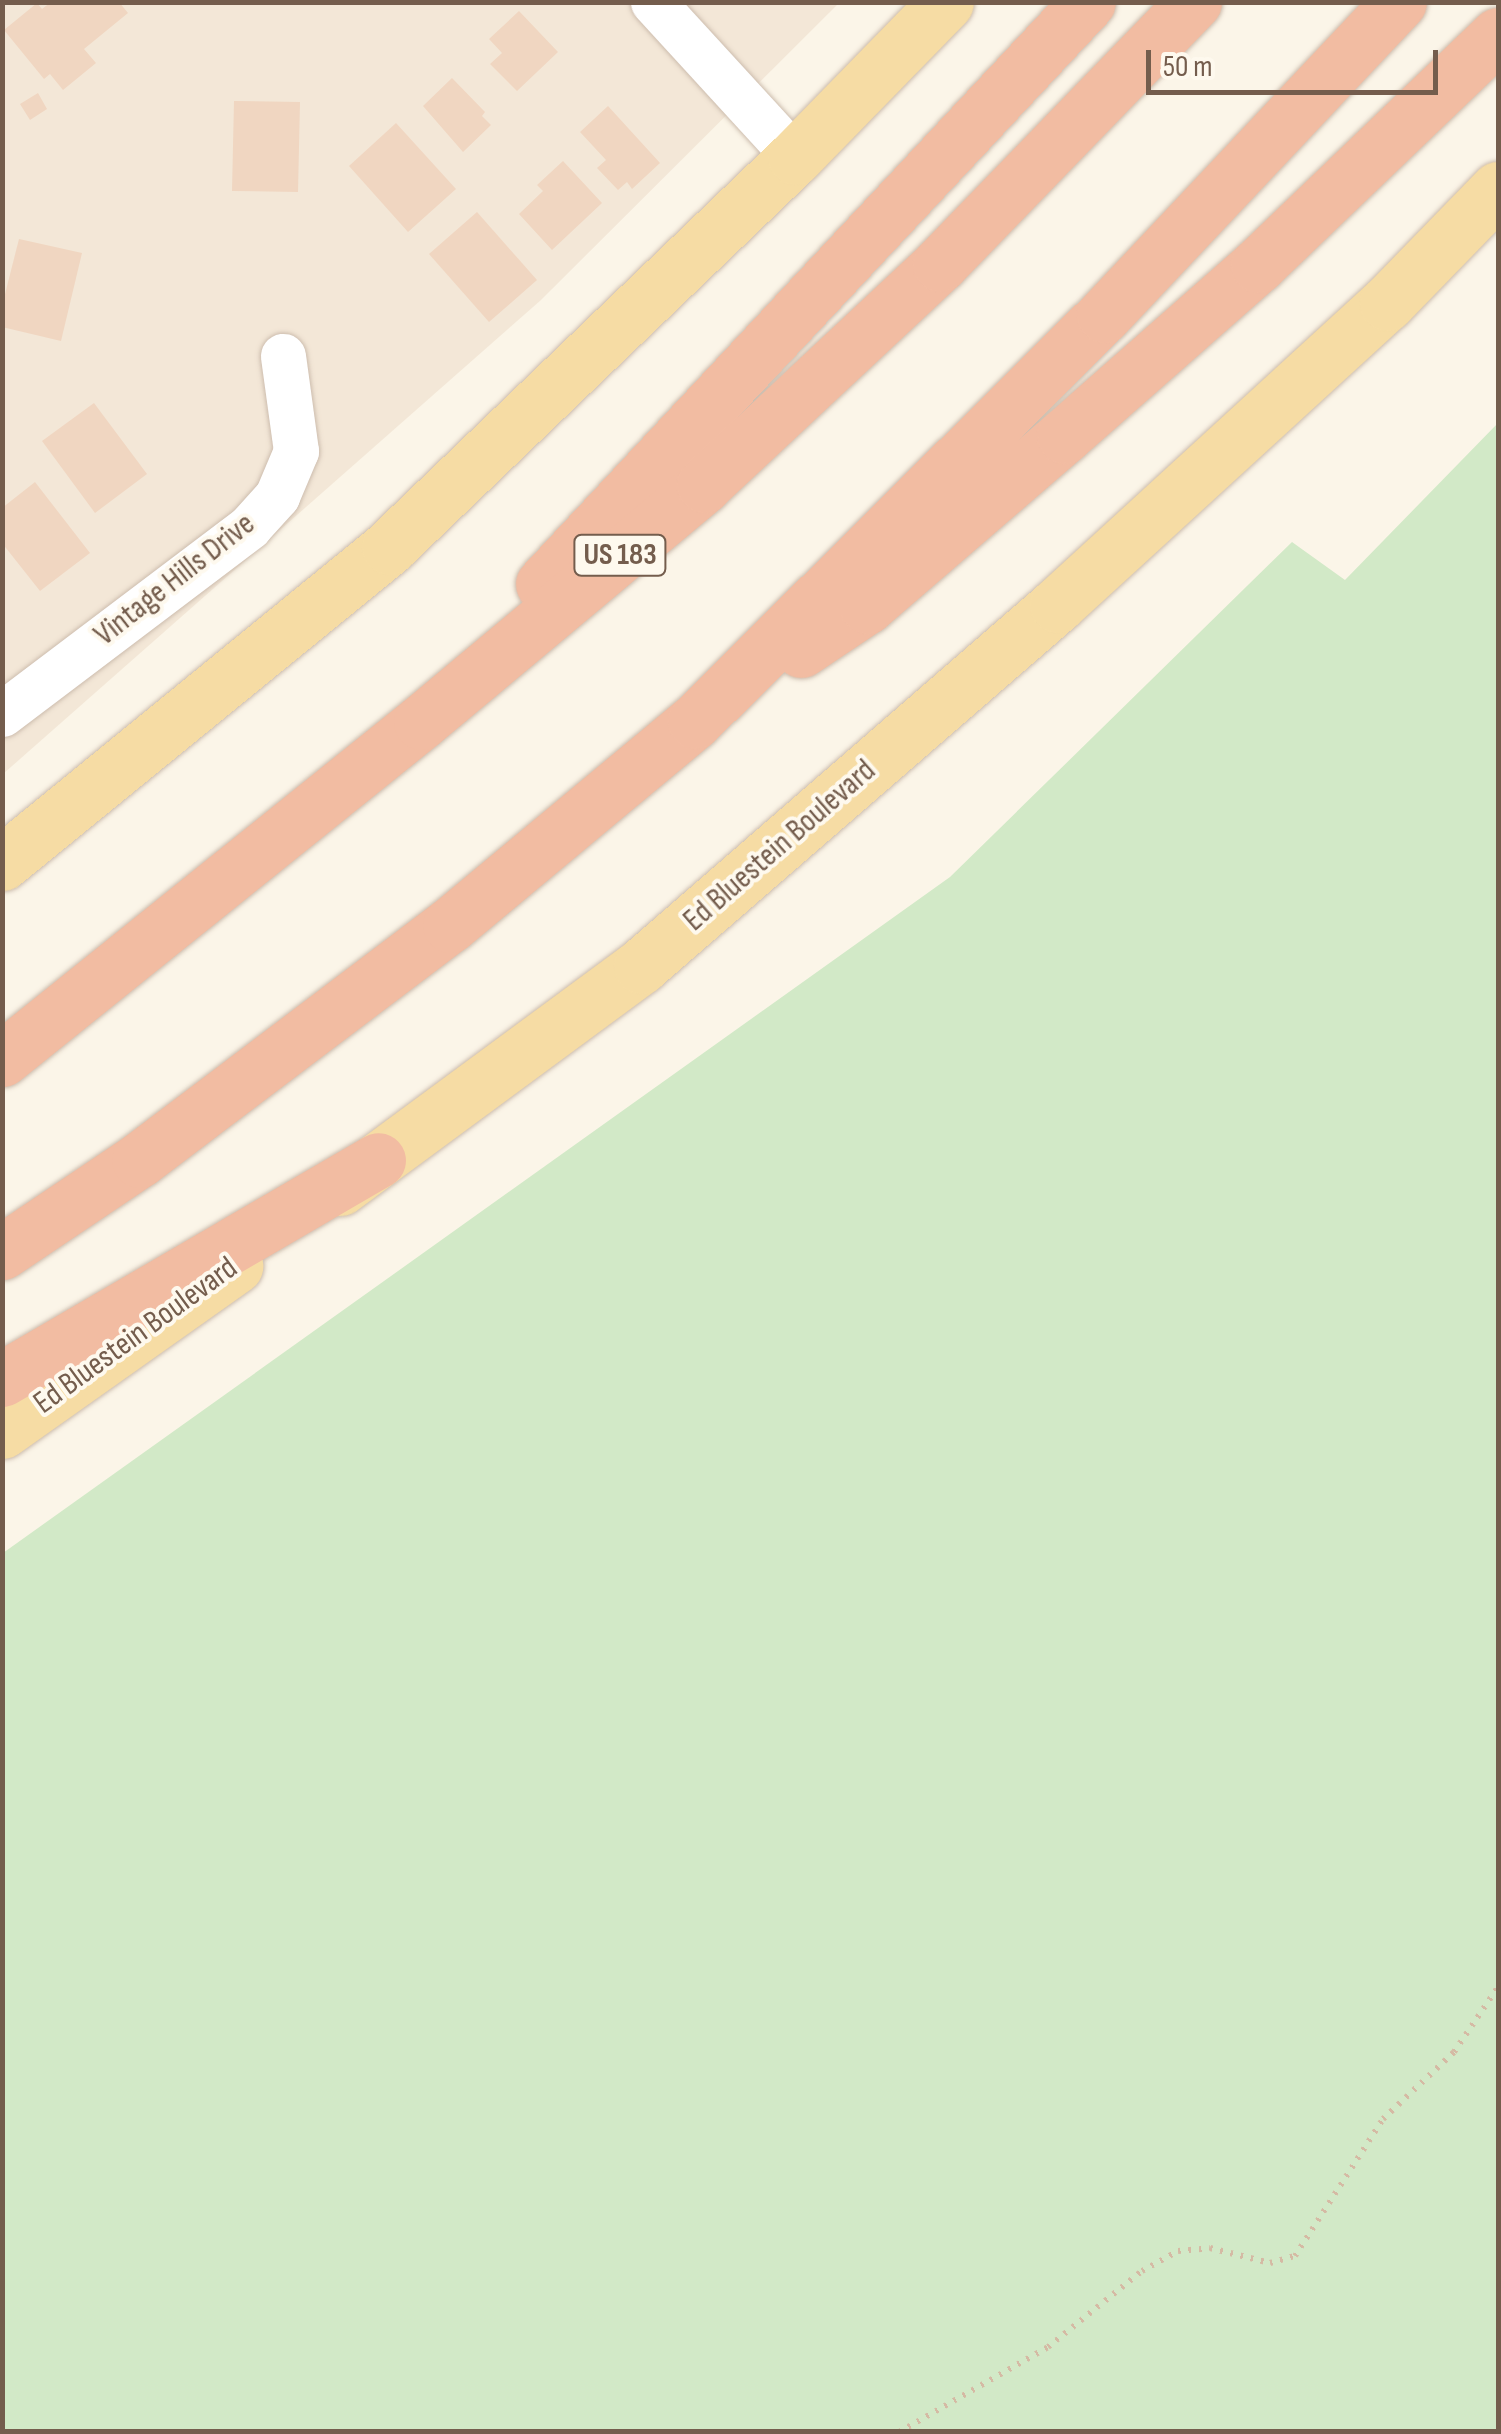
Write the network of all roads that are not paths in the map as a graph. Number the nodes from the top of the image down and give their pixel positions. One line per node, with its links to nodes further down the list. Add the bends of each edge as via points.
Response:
1 (654, 2): 7 (street)
2 (946, 2): 7 (main road)
3 (1088, 2): 12 (highway, via 613,506)
4 (1194, 2): 12 (highway, US 183, via 940,264 718,472)
5 (1399, 2): 11 (highway, via 1104,315)
6 (1498, 35): 11 (highway, via 1258,265 867,606)
7 (795, 157): 13 (main road, via 389,547)
8 (1498, 188): 15 (main road, Ed Bluestein Boulevard, via 1387,304 1057,606 640,966)
9 (282, 356): 10 (street, Vintage Hills Drive, via 296,451 277,496 249,526)
10 (2, 714)
11 (695, 721): 16 (highway, via 450,926 139,1160)
12 (422, 722): 14 (highway, US 183)
13 (7, 850)
14 (2, 1058)
15 (378, 1160): 17 (highway); 18 (main road, Ed Bluestein Boulevard)
16 (2, 1252)
17 (2, 1379)
18 (2, 1431)

